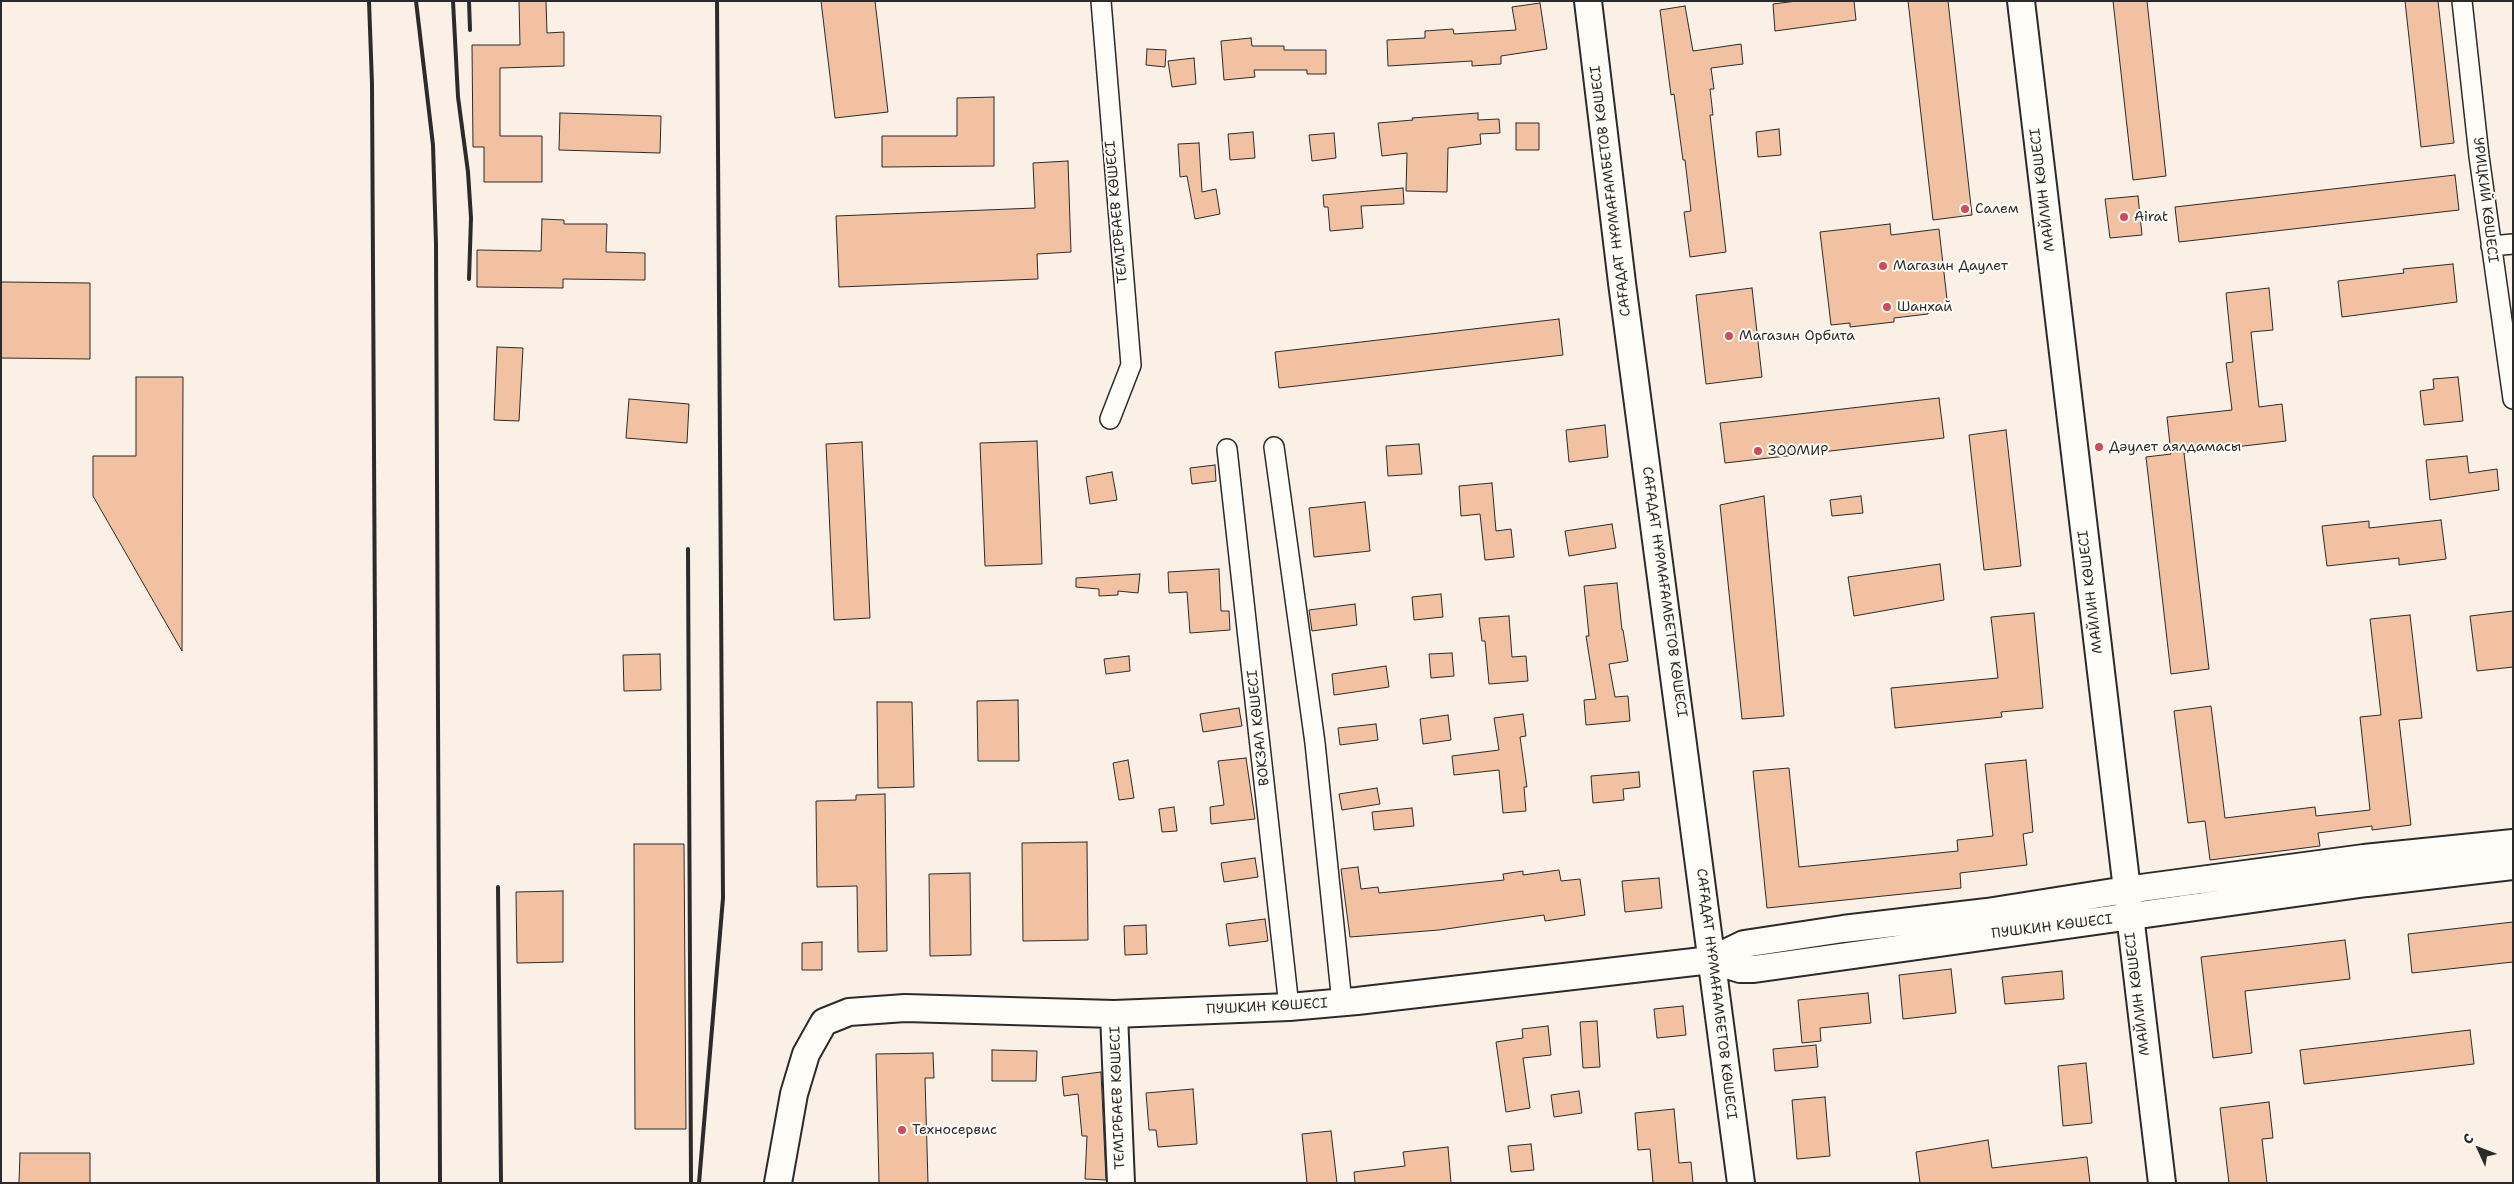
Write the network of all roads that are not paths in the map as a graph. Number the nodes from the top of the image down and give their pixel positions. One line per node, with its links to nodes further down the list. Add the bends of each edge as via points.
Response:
1 (1101, 1): 9 (street, ТЕМІРБАЕВ КӨШЕСІ, via 1131,364)
2 (1588, 1): 17 (street, САҒАДАТ НҰРМАҒАМБЕТОВ КӨШЕСІ)
3 (2021, 1): 14 (street, МАЙЛИН КӨШЕСІ)
4 (2462, 1): 6 (street, УРИЦКИЙ КӨШЕСІ)
5 (2513, 244): 6 (street)
6 (2491, 246): 7 (street, УРИЦКИЙ КӨШЕСІ)
7 (2505, 296): 8 (street, УРИЦКИЙ КӨШЕСІ)
8 (2513, 399)
9 (1110, 418)
10 (1274, 447): 18 (street, via 1315,742)
11 (1227, 449): 19 (street, ВОКЗАЛ КӨШЕСІ)
12 (2513, 843): 14 (street, ПУШКИН КӨШЕСІ, via 2364,858)
13 (2513, 866): 15 (street, ПУШКИН КӨШЕСІ)
14 (2126, 890): 15 (street, МАЙЛИН КӨШЕСІ); 16 (street, ПУШКИН КӨШЕСІ)
15 (2129, 917): 16 (street, ПУШКИН КӨШЕСІ); 24 (street, МАЙЛИН КӨШЕСІ)
16 (1988, 924): 17 (street, ПУШКИН КӨШЕСІ, via 1754,969 1742,956)
17 (1711, 960): 18 (street, ПУШКИН КӨШЕСІ); 23 (street, САҒАДАТ НҰРМАҒАМБЕТОВ КӨШЕСІ)
18 (1342, 1002): 19 (street, ПУШКИН КӨШЕСІ)
19 (1289, 1007): 20 (street, ПУШКИН КӨШЕСІ)
20 (1114, 1014): 21 (street, ПУШКИН КӨШЕСІ, via 875,1009 849,1012 824,1022 806,1054 794,1094); 22 (street, ТЕМІРБАЕВ КӨШЕСІ)
21 (778, 1183)
22 (1121, 1183)
23 (1741, 1183)
24 (2162, 1183)

